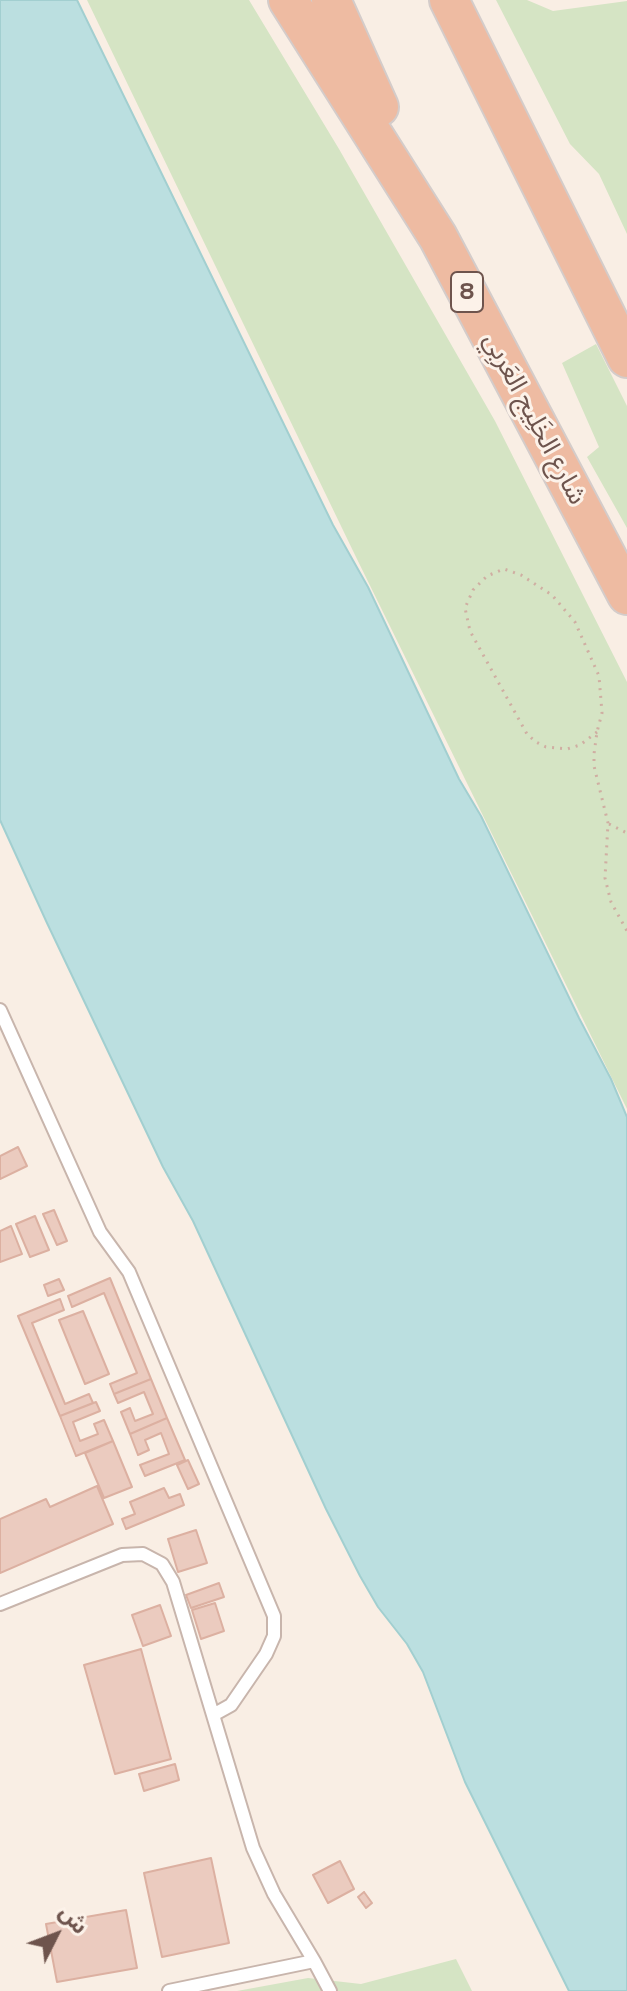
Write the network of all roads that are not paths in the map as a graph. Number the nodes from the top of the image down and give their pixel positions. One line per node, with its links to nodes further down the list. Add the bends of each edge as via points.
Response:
1 (288, 0): 4 (highway, شارع الخَلِيج العَربِي / 8)
2 (331, 0): 4 (highway)
3 (449, 0): 5 (highway)
4 (438, 237): 6 (highway, شارع الخَلِيج العَربِي / 8)
5 (627, 358)
6 (627, 595)
7 (0, 1010): 9 (lane, via 100,1232 129,1272 274,1616 274,1636 266,1654 231,1705)
8 (0, 1604): 9 (lane, via 122,1555 153,1558 173,1582)
9 (213, 1715): 10 (lane, via 253,1848)
10 (314, 1961): 11 (lane); 12 (lane)
11 (169, 1991)
12 (330, 1991)

